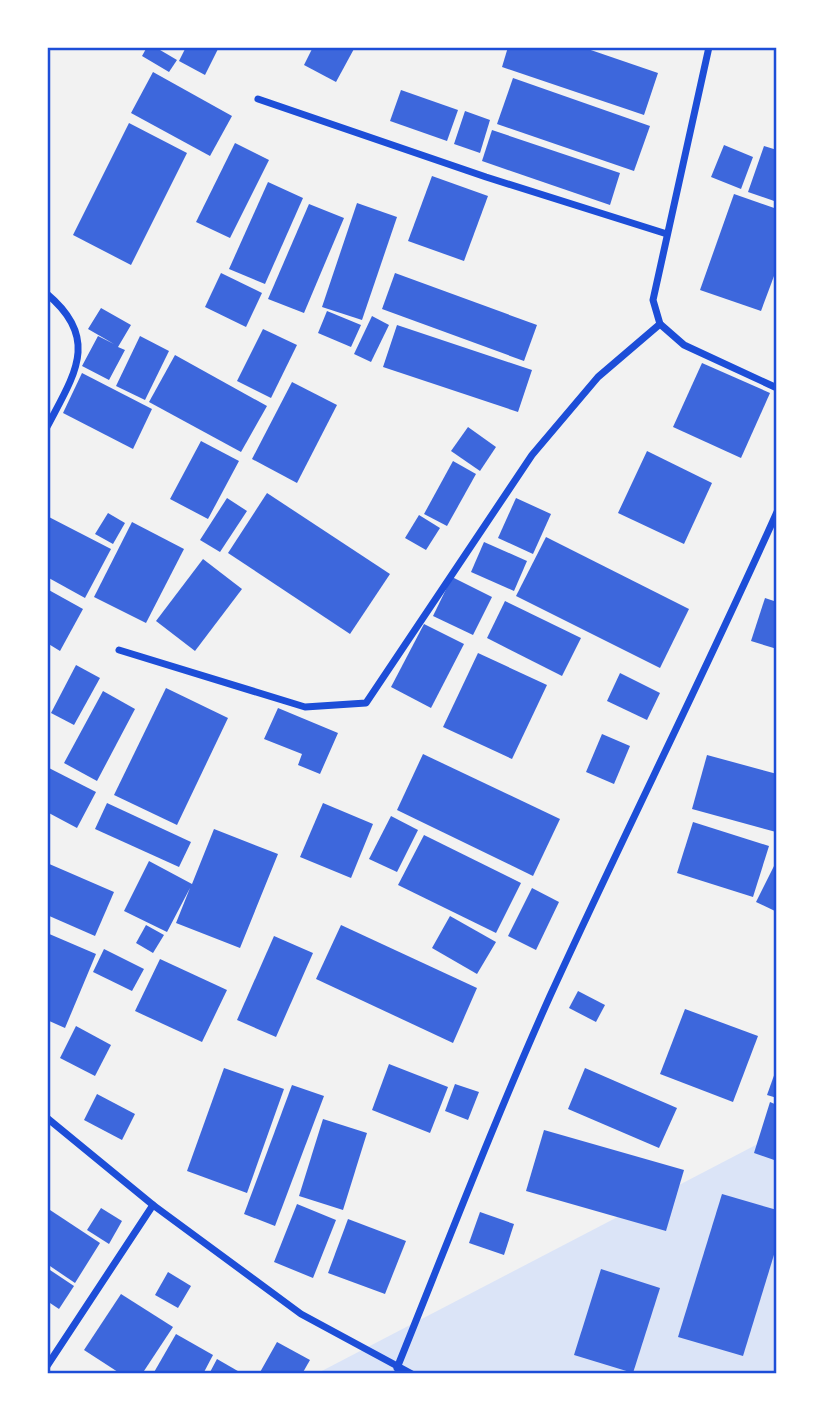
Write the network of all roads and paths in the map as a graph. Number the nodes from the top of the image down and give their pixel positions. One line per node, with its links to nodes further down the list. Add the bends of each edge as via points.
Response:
1 (709, 47): 3 (street)
2 (258, 99): 3 (street)
3 (667, 234): 5 (street, via 653,300)
4 (47, 294): 7 (street, via 65,310 80,336 72,379)
5 (660, 324): 6 (street, via 684,345); 9 (street, via 598,377 532,455 366,703 305,707)
6 (777, 388)
7 (47, 427)
8 (777, 512): 13 (street, via 545,1007)
9 (118, 650)
10 (47, 1118): 11 (street)
11 (153, 1205): 12 (street); 13 (street, via 301,1314)
12 (47, 1366)
13 (397, 1368): 14 (street)
14 (412, 1374)

